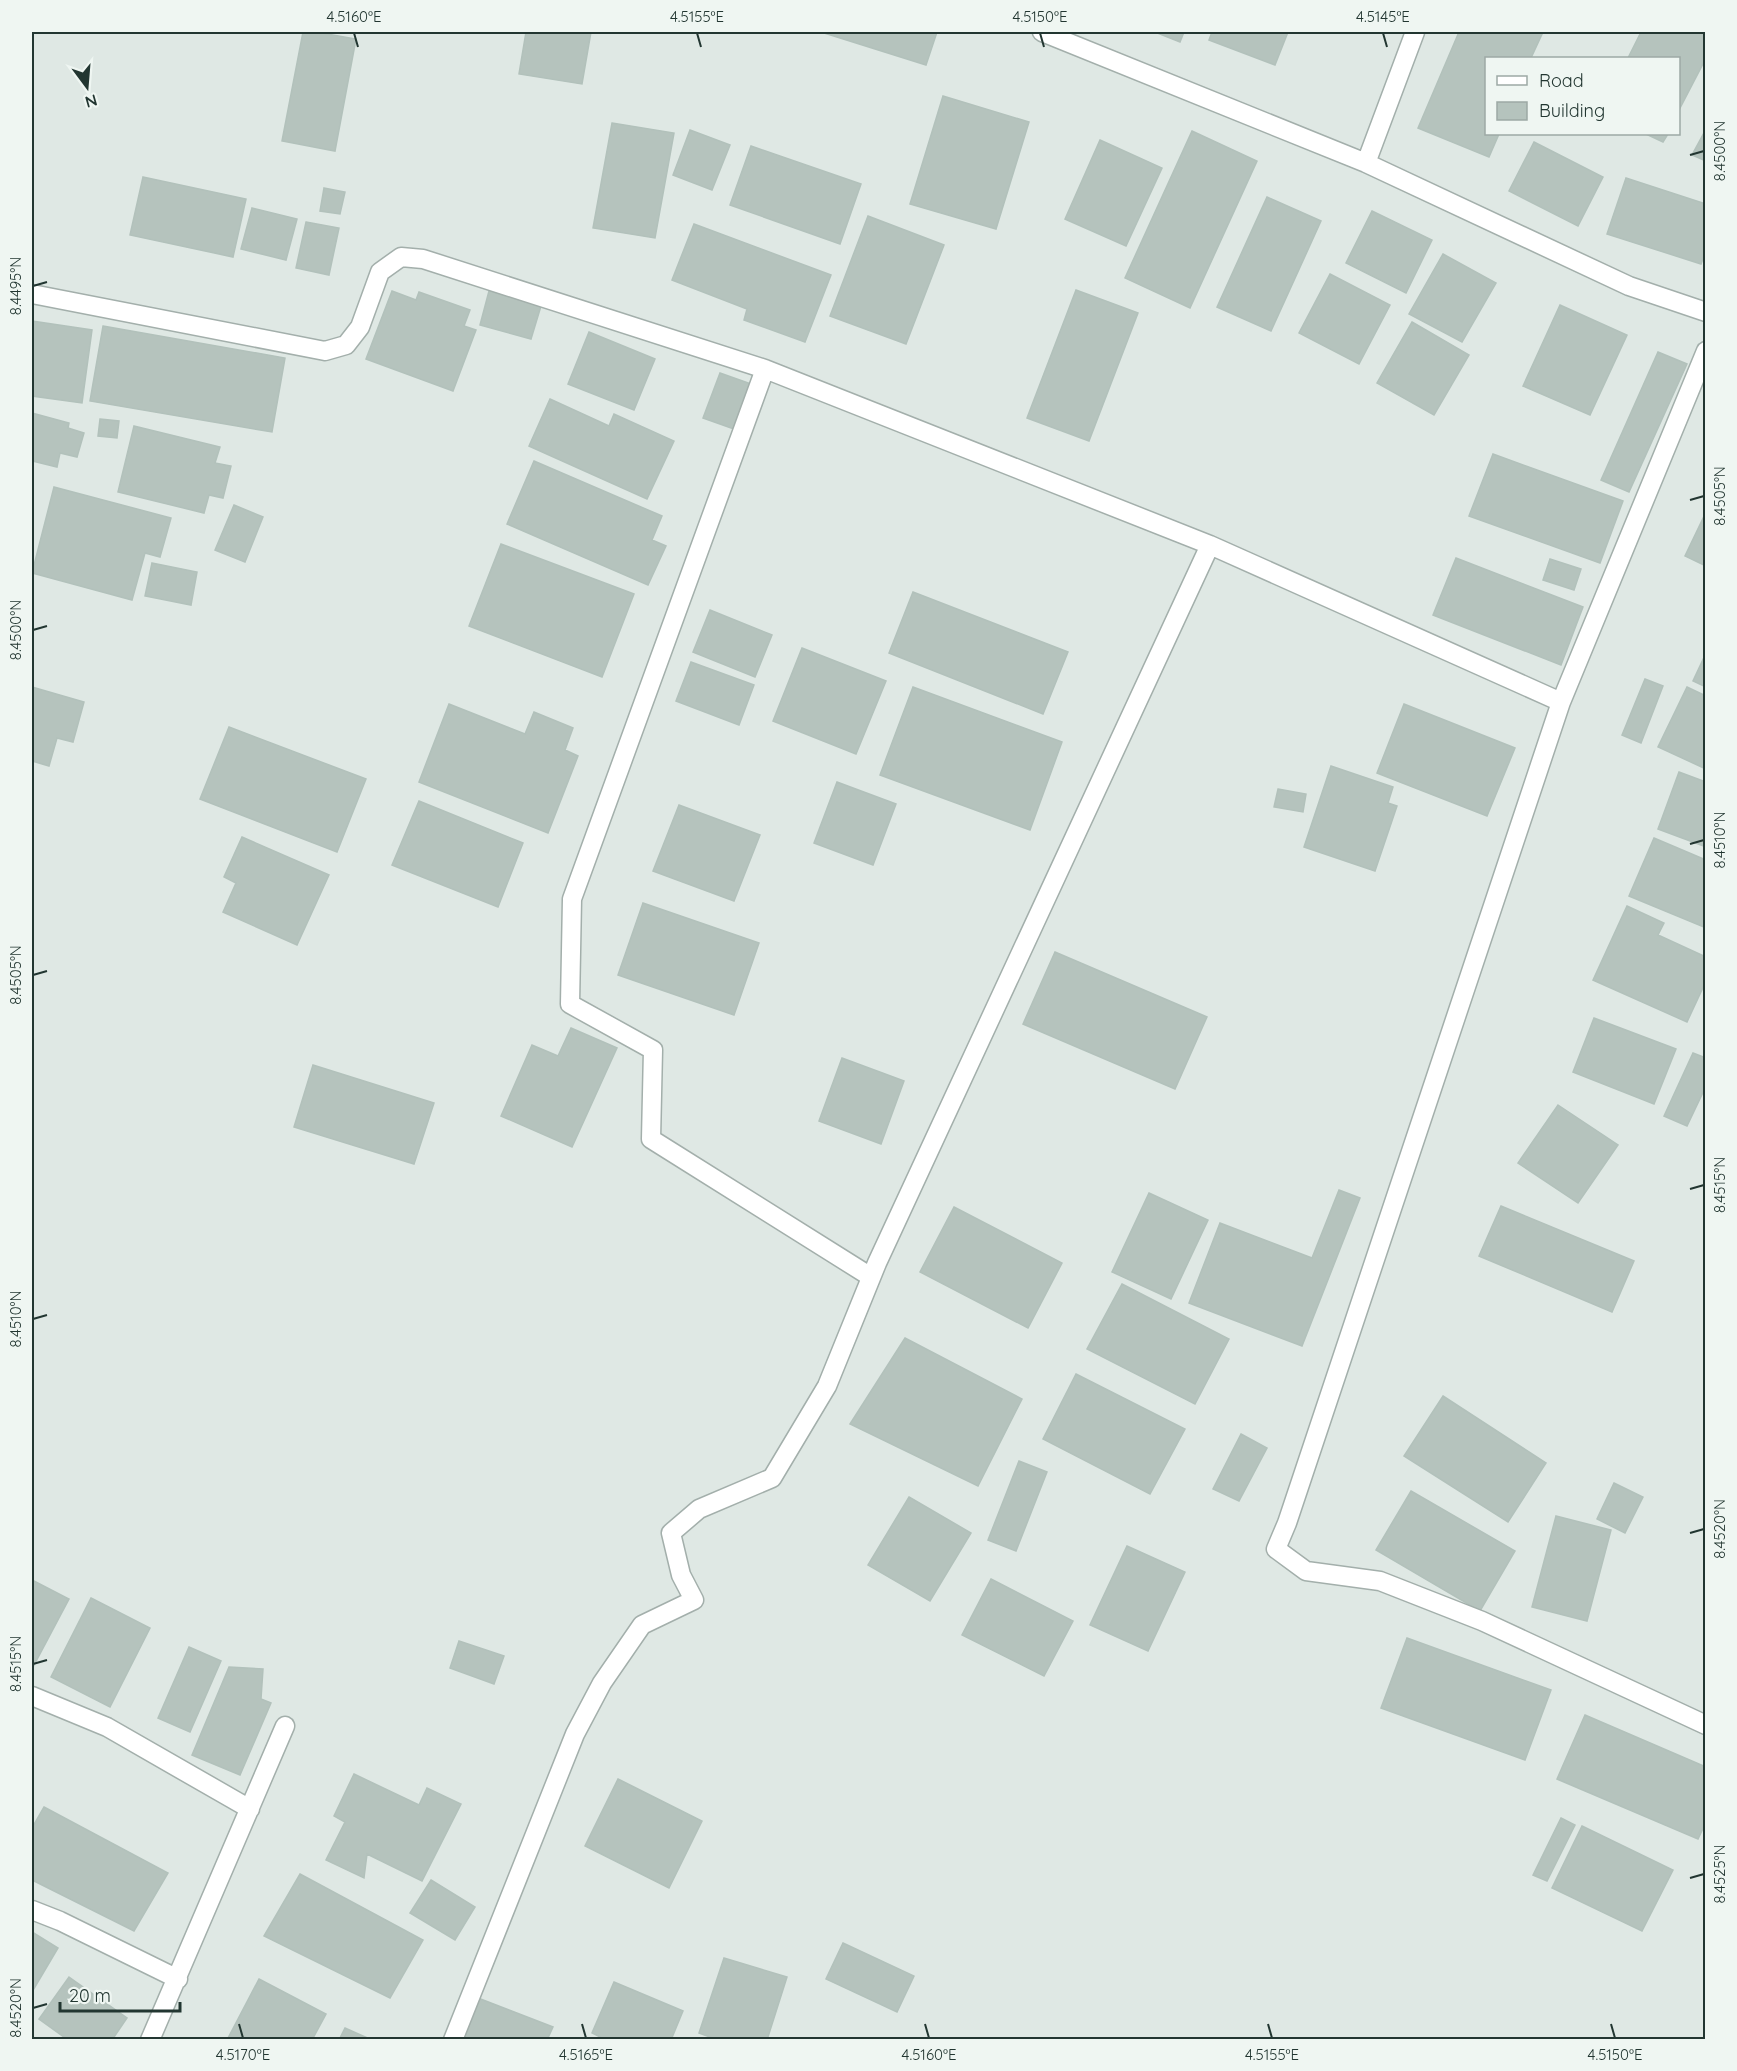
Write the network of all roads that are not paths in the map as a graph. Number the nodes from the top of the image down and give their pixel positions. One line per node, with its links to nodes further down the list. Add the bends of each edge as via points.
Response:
1 (1042, 32): 3 (street)
2 (1415, 32): 3 (street)
3 (1366, 163): 5 (street, via 1629,286)
4 (32, 294): 7 (street, via 325,351 345,345 360,327 380,272 401,257 423,259)
5 (1706, 312)
6 (1706, 351): 9 (street)
7 (765, 369): 8 (street); 10 (street, via 572,899 570,1004 653,1050 651,1139)
8 (1210, 545): 9 (street); 10 (street)
9 (1561, 702): 12 (street, via 1276,1549 1306,1571 1380,1581 1482,1621)
10 (871, 1277): 18 (street, via 827,1386 772,1478 699,1509 671,1533 681,1575 694,1600 642,1625 602,1683 575,1734)
11 (32, 1696): 14 (street, via 107,1726)
12 (1706, 1725)
13 (285, 1726): 14 (street)
14 (250, 1809): 16 (street)
15 (32, 1910): 16 (street)
16 (177, 1979): 17 (street)
17 (150, 2040)
18 (453, 2040)

